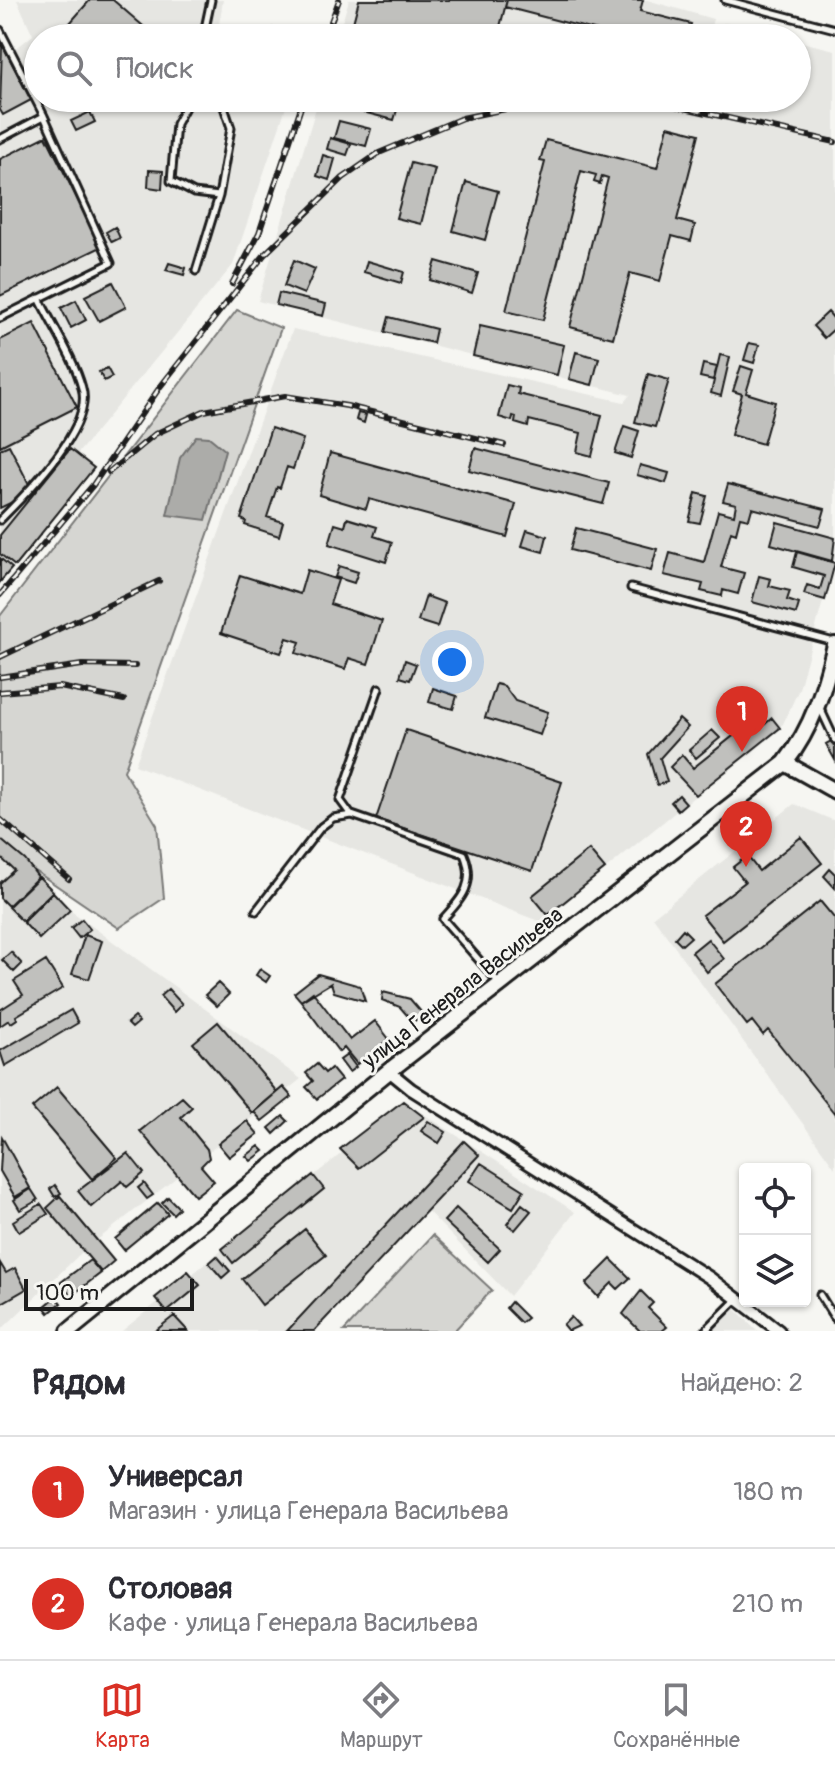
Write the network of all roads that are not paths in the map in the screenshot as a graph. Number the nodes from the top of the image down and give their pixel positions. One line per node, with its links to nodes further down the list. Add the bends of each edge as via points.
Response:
1 (211, 0): 4 (lane)
2 (725, 0): 3 (lane)
3 (755, 4): 5 (lane)
4 (206, 24)
5 (835, 29)
6 (0, 30): 7 (lane)
7 (24, 77)
8 (42, 112): 11 (lane)
9 (182, 112): 13 (lane, via 176,124 171,181 194,193)
10 (226, 112): 13 (lane, via 231,128)
11 (44, 116): 12 (lane); 15 (lane, via 111,263)
12 (0, 139)
13 (219, 196): 14 (lane)
14 (196, 271)
15 (39, 298): 16 (lane); 17 (lane, via 83,390 81,419 35,485)
16 (0, 318)
17 (0, 520)
18 (631, 588): 19 (lane)
19 (835, 644): 21 (main road, улица Генерала Васильева)
20 (379, 688): 25 (lane, via 340,800)
21 (819, 706): 22 (lane); 23 (main road, улица Генерала Васильева)
22 (835, 740)
23 (785, 763): 24 (main road); 27 (main road, улица Генерала Васильева)
24 (835, 791)
25 (352, 815): 26 (lane, via 333,818 321,827); 27 (lane, via 464,854 470,882 443,919)
26 (256, 911)
27 (501, 984): 28 (main road, улица Генерала Васильева)
28 (389, 1071): 30 (street); 32 (main road, улица Генерала Васильева)
29 (820, 1295): 31 (lane)
30 (738, 1298): 33 (lane); 34 (street)
31 (835, 1319)
32 (69, 1331)
33 (705, 1331)
34 (779, 1331)

